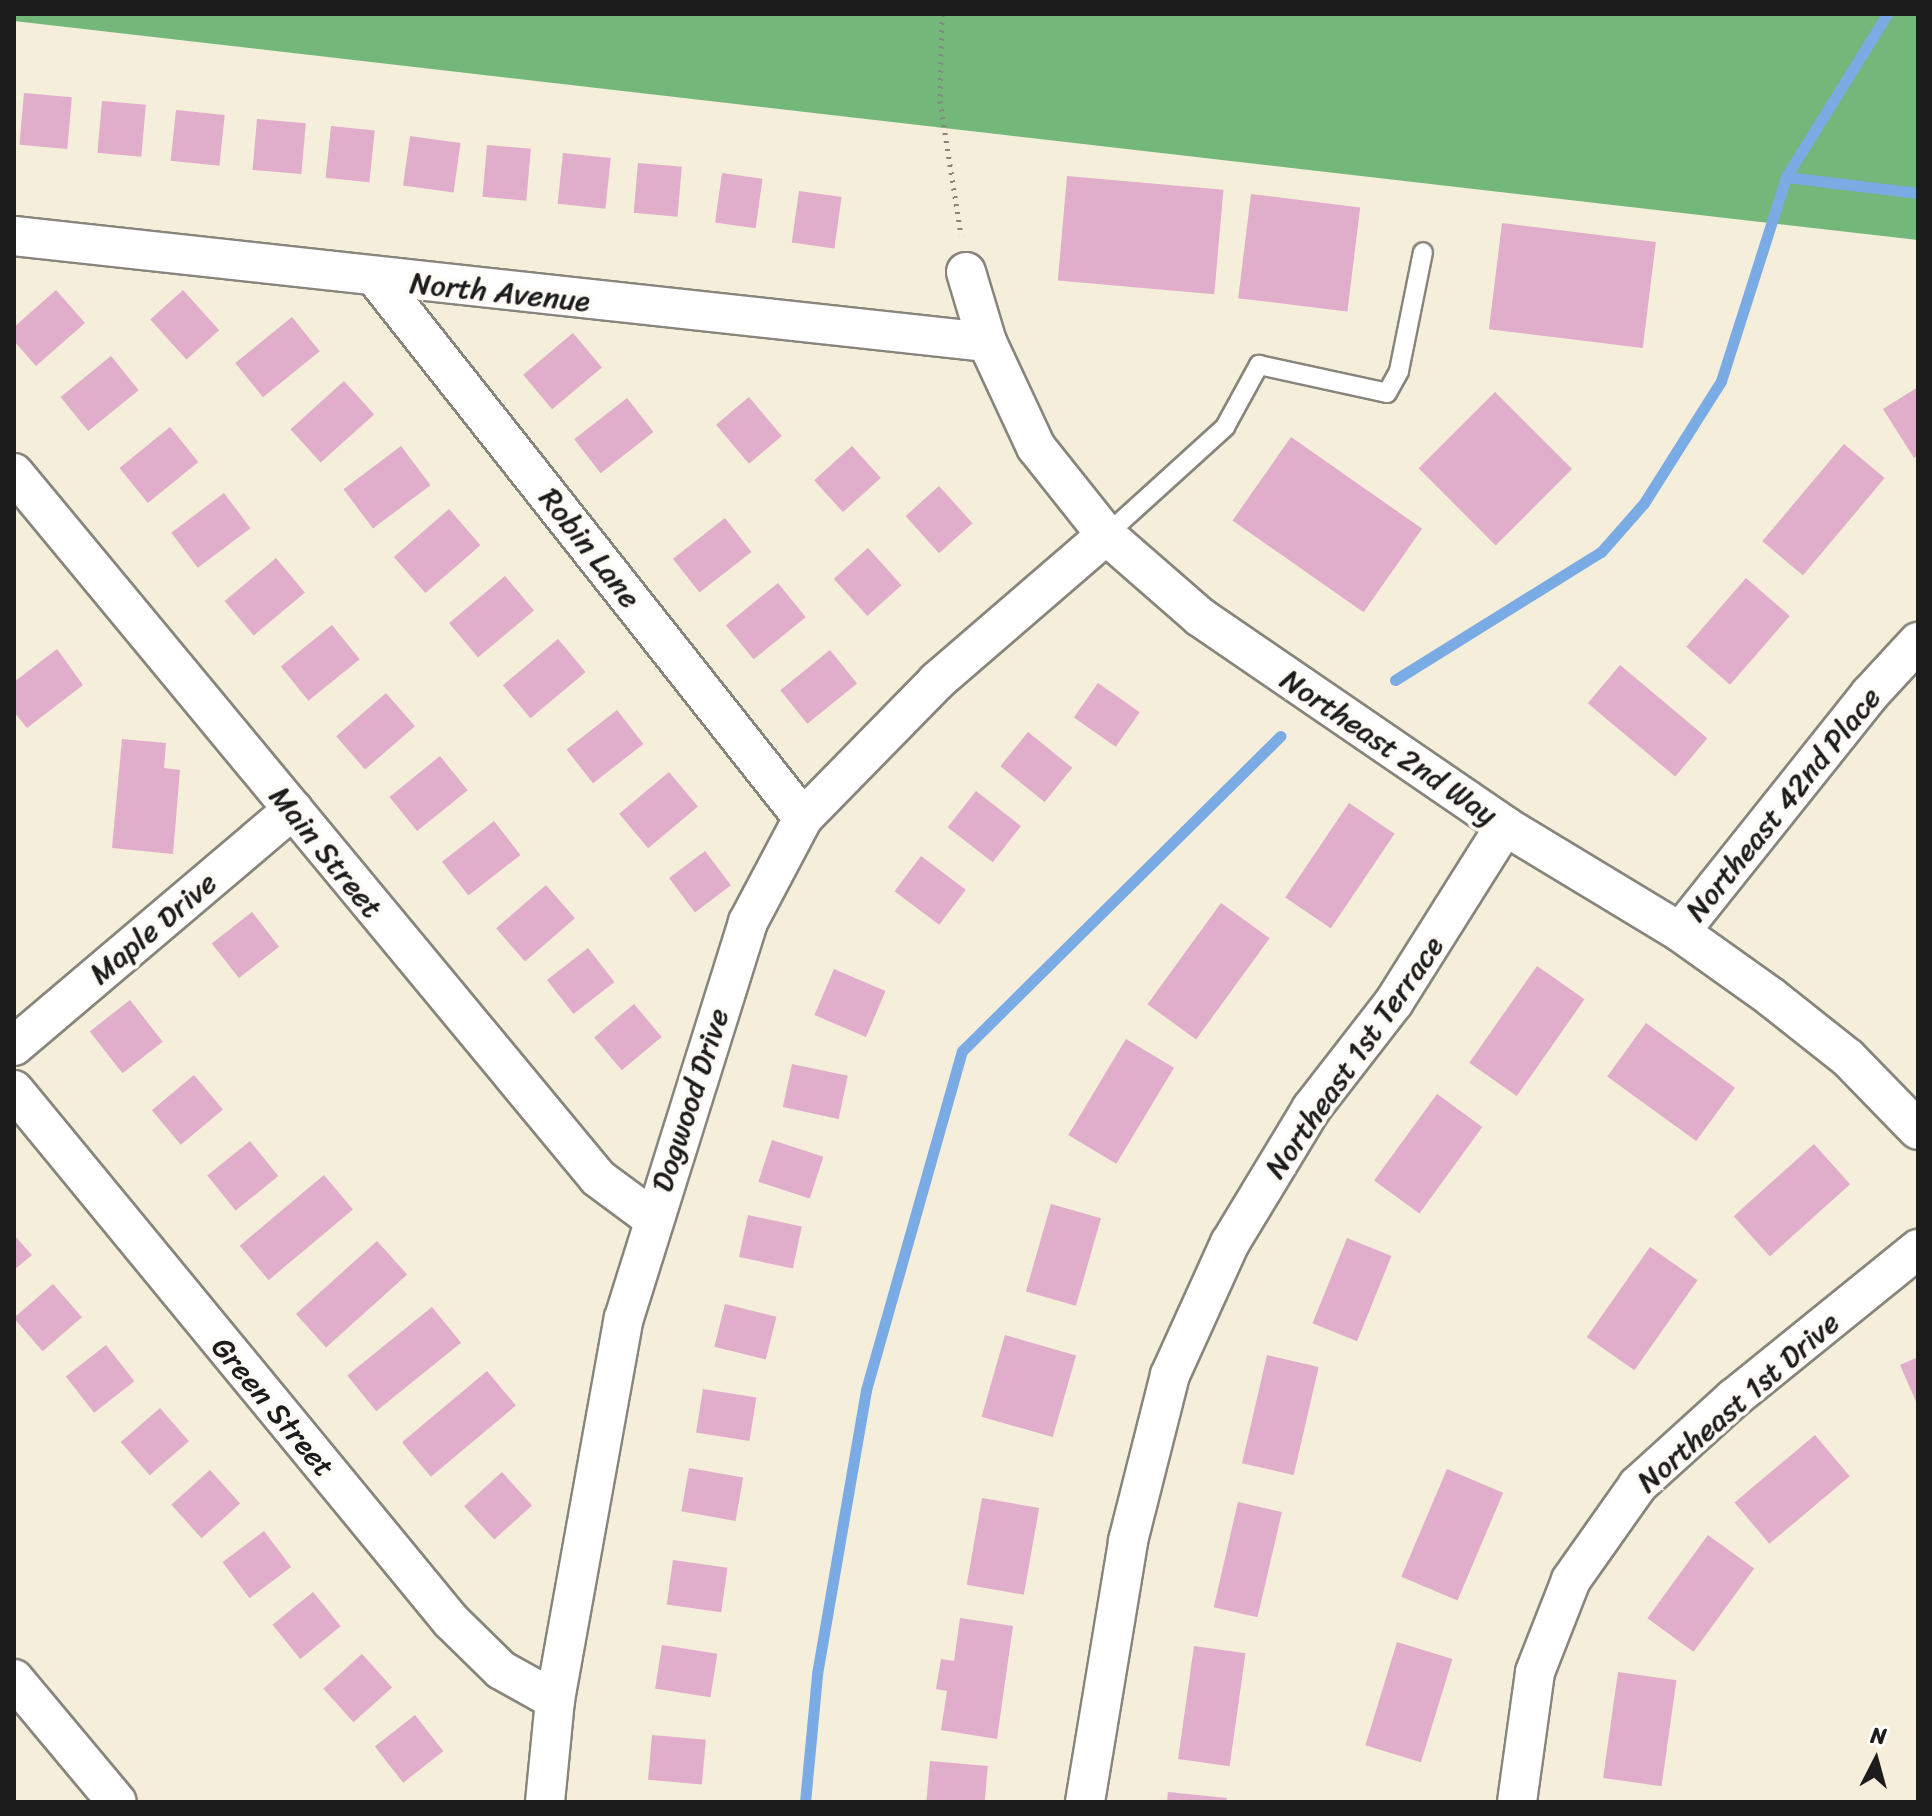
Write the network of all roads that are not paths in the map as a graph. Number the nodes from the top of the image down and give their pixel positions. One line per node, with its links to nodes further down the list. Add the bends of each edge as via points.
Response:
1 (14, 236): 4 (street, North Avenue)
2 (1423, 252): 7 (lane, via 1399,371 1387,393 1259,365 1225,427)
3 (965, 260): 5 (street, Northeast 2nd Way)
4 (376, 278): 5 (street, North Avenue); 10 (street, Robin Lane)
5 (987, 342): 7 (street, Northeast 2nd Way, via 1036,447)
6 (14, 473): 9 (street, Main Street)
7 (1106, 535): 10 (street, Dogwood Drive, via 937,681); 11 (street, Northeast 2nd Way, via 1200,617)
8 (1918, 642): 12 (street, Northeast 42nd Place, via 1870,694)
9 (293, 809): 13 (street, Maple Drive); 16 (street, Main Street, via 598,1178)
10 (803, 818): 16 (street, Dogwood Drive, via 748,922)
11 (1505, 826): 12 (street, Northeast 2nd Way); 22 (street, Northeast 1st Terrace, via 1394,1002 1311,1109 1230,1243 1170,1375 1128,1541)
12 (1680, 932): 15 (street, Northeast 2nd Way, via 1848,1058)
13 (14, 1046)
14 (14, 1090): 19 (street, Green Street, via 451,1621 501,1670)
15 (1918, 1130)
16 (652, 1218): 19 (street, Dogwood Drive, via 624,1318)
17 (1918, 1249): 23 (street, Northeast 1st Drive, via 1734,1398 1638,1485 1571,1580 1535,1672)
18 (14, 1679): 20 (street)
19 (555, 1700): 21 (street, Dogwood Drive)
20 (117, 1802)
21 (545, 1802)
22 (1085, 1802)
23 (1517, 1802)

